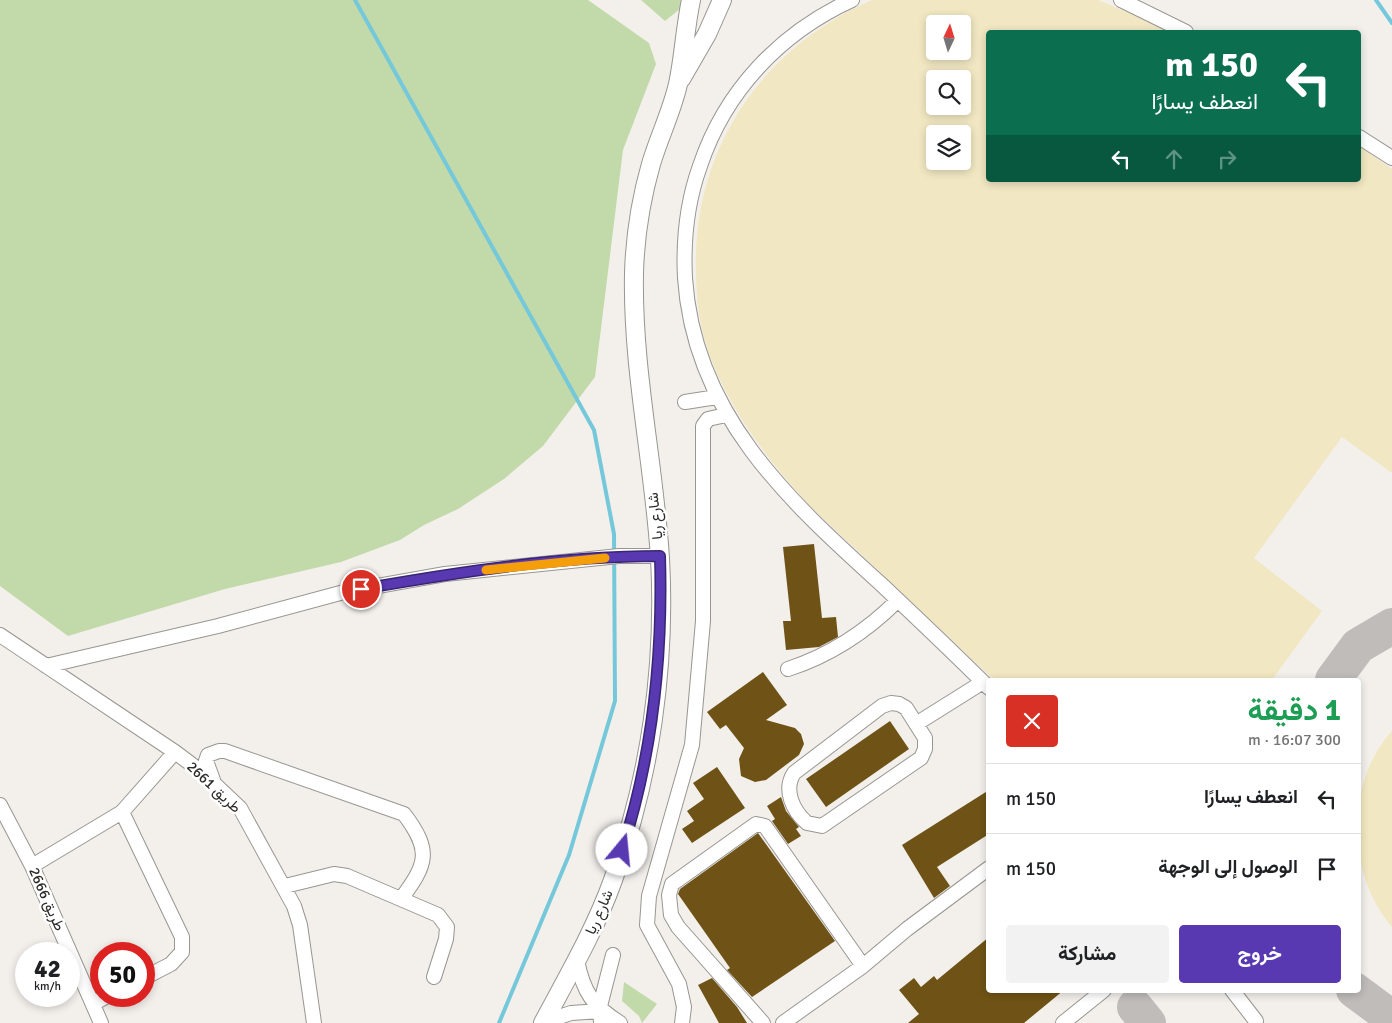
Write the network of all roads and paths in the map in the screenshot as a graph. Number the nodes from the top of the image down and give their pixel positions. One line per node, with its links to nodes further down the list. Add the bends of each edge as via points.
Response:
1 (691, 0): 6 (main road)
2 (722, 0): 6 (main road)
3 (852, 0): 9 (street, via 790,37 758,65 728,106 701,163 685,233 686,295 702,363)
4 (1121, 0): 5 (street)
5 (1182, 30)
6 (678, 84): 12 (main road, شارع ريا, via 642,200 634,273 636,352)
7 (1361, 138): 8 (street)
8 (1392, 158)
9 (717, 397): 10 (street); 11 (street)
10 (685, 402)
11 (726, 415): 13 (street, via 782,490); 42 (street, via 708,419 703,426 703,620 692,744 649,896 646,919 679,984 684,1007)
12 (660, 556): 15 (street, via 612,557 445,574 344,592 218,626); 28 (main road, شارع ريا, via 659,652 645,768 613,880)
13 (898, 600): 16 (street, via 881,618 849,642); 17 (street)
14 (0, 635): 15 (street, طريق 2661)
15 (46, 666): 19 (street, طريق 2661)
16 (788, 669)
17 (986, 685): 18 (street)
18 (916, 724): 18 (street, via 903,706 886,704 794,773 788,784 789,795 804,821 822,826 921,758 925,738)
19 (175, 752): 20 (street, طريق 2661); 22 (street)
20 (215, 784): 25 (street, طريق 2661, via 240,808); 26 (street, via 206,761 213,752 225,751 404,814 418,832 423,860 421,869)
21 (0, 805): 23 (street, طريق 2666)
22 (122, 812): 23 (street); 30 (street, via 182,937 182,952 171,964)
23 (32, 866): 34 (street, طريق 2666)
24 (986, 870): 29 (street)
25 (285, 886): 26 (street, via 334,874 347,876); 40 (street, طريق 2661, via 300,925)
26 (401, 899): 31 (street, via 438,915 447,927)
27 (613, 955): 36 (street, via 601,1001)
28 (577, 960): 36 (street, via 584,987); 38 (main road, شارع ريا)
29 (863, 966): 43 (street, via 765,826 756,824 672,884 669,895 671,915 687,939); 44 (street)
30 (155, 972)
31 (434, 977)
32 (1100, 993): 45 (street)
33 (1234, 993): 37 (street)
34 (90, 999)
35 (93, 1007): 39 (street, طريق 2666)
36 (601, 1017): 38 (street, via 572,1013); 41 (street)
37 (1256, 1021)
38 (543, 1022)
39 (101, 1023)
40 (314, 1023)
41 (620, 1023)
42 (682, 1023)
43 (763, 1023)
44 (783, 1023)
45 (1063, 1023)

